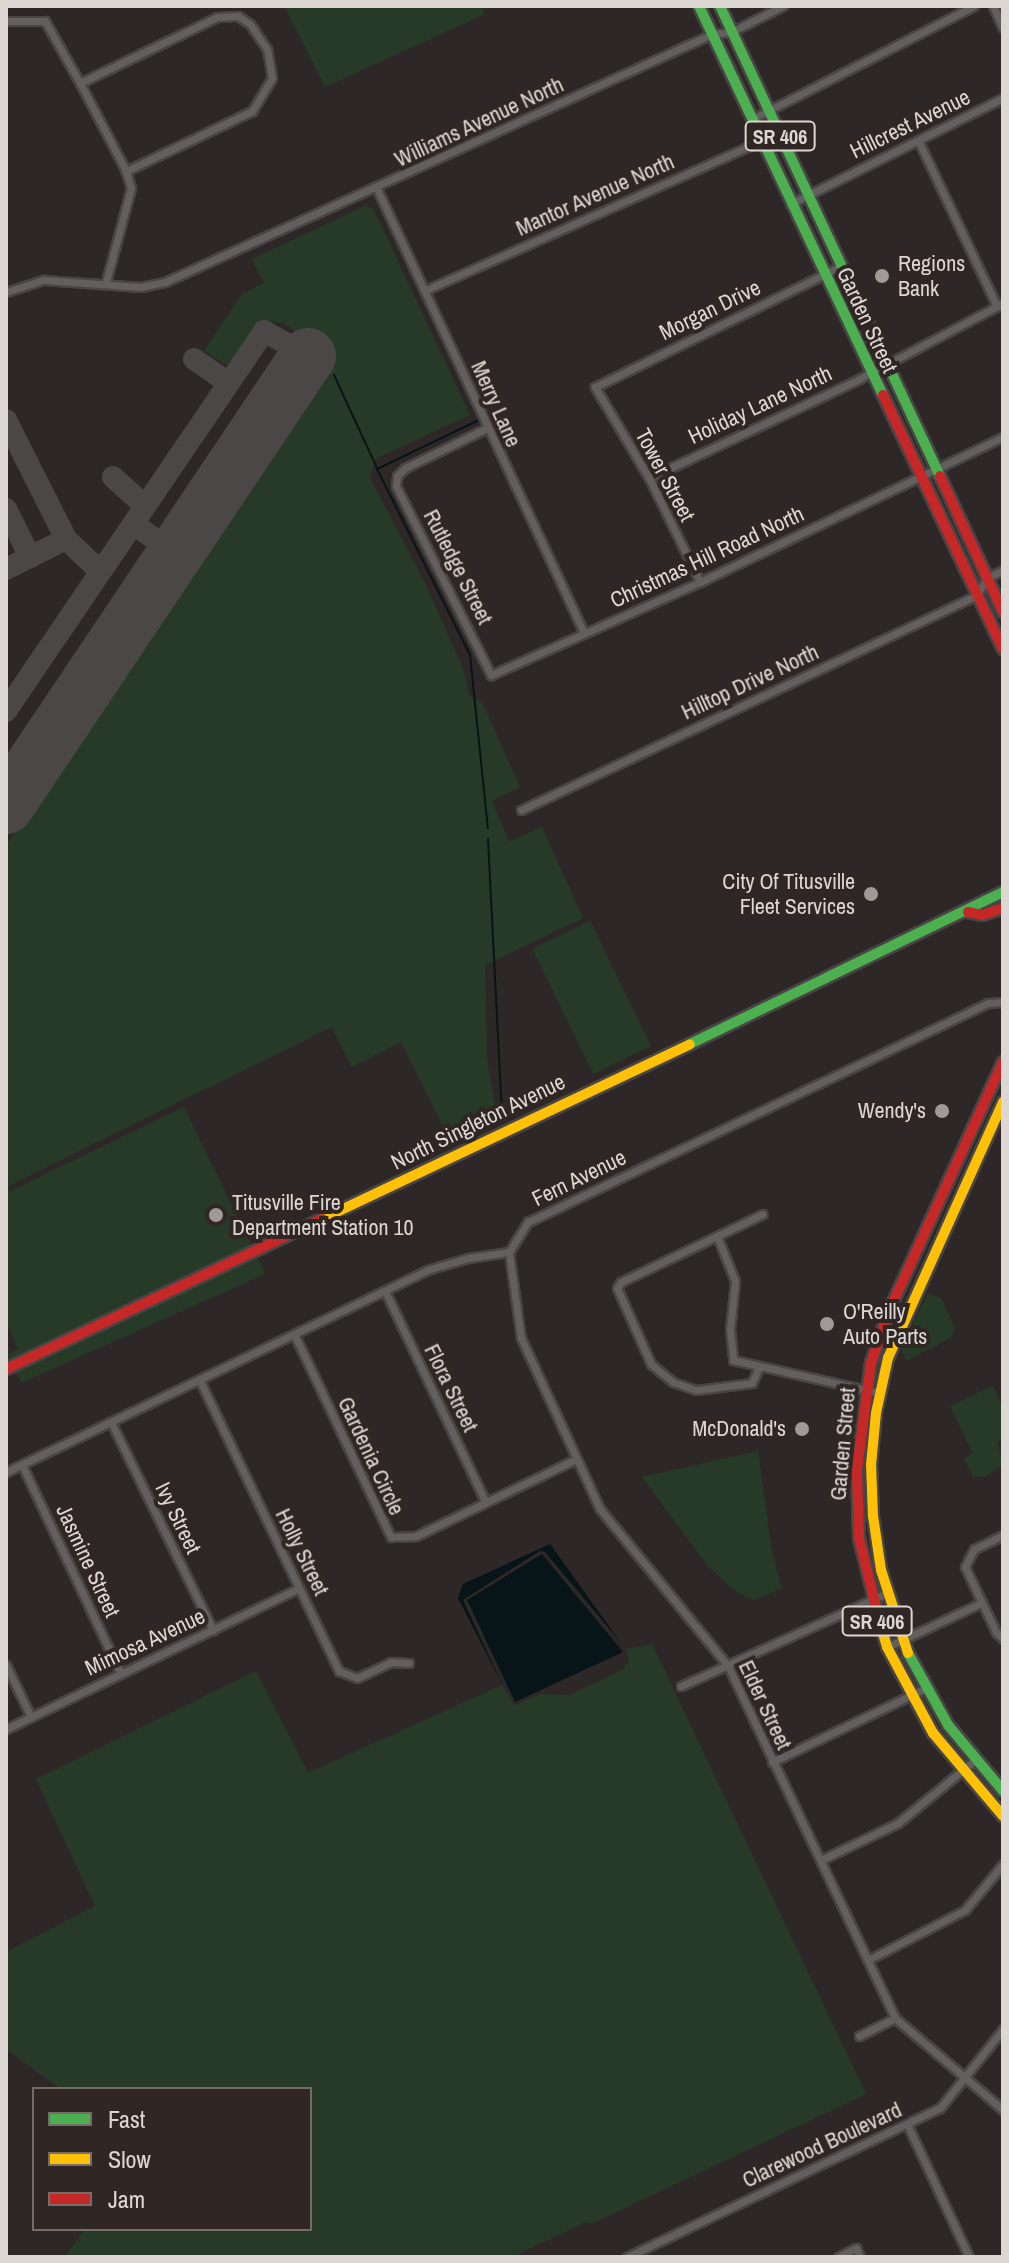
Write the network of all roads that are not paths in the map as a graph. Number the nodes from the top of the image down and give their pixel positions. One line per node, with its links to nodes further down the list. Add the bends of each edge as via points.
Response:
1 (699, 6): 9 (main road, Garden Street / SR 406)
2 (720, 6): 8 (main road, Garden Street / SR 406)
3 (783, 6): 8 (street)
4 (974, 6): 12 (street)
5 (993, 6): 7 (street)
6 (6, 21): 10 (street, via 45,21)
7 (1003, 28)
8 (731, 32): 9 (street, Williams Avenue North); 12 (main road, Garden Street / SR 406)
9 (712, 34): 13 (main road, Garden Street / SR 406); 18 (street, Williams Avenue North)
10 (80, 83): 17 (street); 17 (street, via 217,17 238,16 267,49 272,78 252,111)
11 (1003, 98): 15 (street, Hillcrest Avenue)
12 (768, 111): 13 (street); 14 (main road, Garden Street / SR 406)
13 (752, 119): 16 (main road, Garden Street / SR 406)
14 (779, 133): 16 (street, Mantor Avenue North); 19 (main road, Garden Street / SR 406)
15 (918, 140): 19 (street, Hillcrest Avenue); 26 (street)
16 (762, 141): 20 (main road, Garden Street / SR 406); 24 (street, Mantor Avenue North)
17 (126, 171): 23 (street, via 131,188)
18 (377, 189): 23 (street, Williams Avenue North, via 165,282 141,287); 24 (street, Merry Lane)
19 (808, 195): 20 (street, Hillcrest Avenue); 21 (main road, Garden Street / SR 406)
20 (790, 204): 22 (main road, Garden Street / SR 406)
21 (841, 266): 22 (street, Morgan Drive); 27 (main road, Garden Street / SR 406)
22 (824, 274): 28 (main road, Garden Street / SR 406); 29 (street, Morgan Drive)
23 (106, 282): 25 (street, Williams Avenue North, via 44,280)
24 (426, 290): 30 (street, Merry Lane)
25 (6, 292)
26 (1000, 304): 27 (street, Holiday Lane North)
27 (885, 362): 28 (street, Holiday Lane North); 32 (main road, Garden Street / SR 406)
28 (869, 371): 33 (street, Holiday Lane North); 34 (main road, Garden Street / SR 406)
29 (595, 387): 33 (street, Tower Street)
30 (487, 428): 40 (street, Merry Lane); 42 (street, Rutledge Street, via 405,468 396,486)
31 (1003, 437): 32 (street, Christmas Hill Road North)
32 (936, 471): 34 (street, Christmas Hill Road North); 36 (main road, Garden Street / SR 406)
33 (649, 478): 37 (street, Tower Street)
34 (922, 478): 37 (street, Christmas Hill Road North); 38 (main road, Garden Street / SR 406)
35 (1003, 570): 36 (street)
36 (987, 578): 38 (street); 39 (main road, Garden Street / SR 406)
37 (700, 582): 40 (street, Christmas Hill Road North)
38 (977, 595): 41 (main road, Garden Street / SR 406); 43 (street, Hilltop Drive North)
39 (1003, 612)
40 (584, 633): 42 (street, Christmas Hill Road North)
41 (1003, 649)
42 (491, 675)
43 (521, 810)
44 (1003, 892): 46 (main road, North Singleton Avenue)
45 (1003, 908): 46 (main road, North Singleton Avenue, via 982,915)
46 (968, 912): 60 (main road, North Singleton Avenue)
47 (1003, 1002): 56 (street, Fern Avenue, via 988,1003 528,1222)
48 (1003, 1062): 50 (main road, Garden Street / SR 406)
49 (1003, 1102): 52 (main road, Garden Street / SR 406)
50 (980, 1111): 51 (main road, Garden Street / SR 406); 52 (main road, via 974,1138)
51 (962, 1149): 53 (main road, via 968,1166); 62 (main road, Garden Street / SR 406, via 889,1311)
52 (977, 1157): 53 (main road, Garden Street / SR 406)
53 (961, 1194): 63 (main road, Garden Street / SR 406, via 898,1334)
54 (763, 1214): 55 (street)
55 (717, 1236): 59 (street, via 735,1281 733,1360); 59 (street, via 621,1282 617,1294 651,1364 673,1382 696,1390 752,1383)
56 (509, 1252): 57 (street, via 427,1270); 65 (street, Elder Street, via 521,1338)
57 (385, 1291): 58 (street); 68 (street, Flora Street)
58 (295, 1336): 61 (street); 68 (street, Gardenia Circle, via 391,1537 416,1536)
59 (759, 1367): 62 (street)
60 (6, 1369)
61 (200, 1381): 64 (street); 70 (street, Holly Street)
62 (866, 1390): 63 (street); 72 (main road, Garden Street / SR 406, via 857,1469 858,1531)
63 (880, 1393): 71 (main road, Garden Street / SR 406, via 871,1465 873,1516)
64 (111, 1422): 66 (street); 74 (street, Ivy Street)
65 (576, 1459): 68 (street, Gardenia Circle); 80 (street, Elder Street, via 600,1509)
66 (22, 1465): 67 (street); 81 (street, Jasmine Street)
67 (6, 1472)
68 (485, 1501)
69 (1003, 1535): 73 (street, via 974,1549 966,1561)
70 (299, 1588): 74 (street, Mimosa Avenue); 78 (street, Holly Street, via 339,1671 357,1678 391,1662)
71 (887, 1593): 72 (street); 76 (main road, Garden Street / SR 406)
72 (872, 1600): 77 (main road, Garden Street / SR 406); 80 (street)
73 (981, 1603): 75 (street); 76 (street)
74 (213, 1630): 81 (street, Mimosa Avenue)
75 (1003, 1639)
76 (902, 1641): 77 (street); 83 (main road, Garden Street / SR 406)
77 (887, 1647): 84 (main road, Garden Street / SR 406)
78 (409, 1663)
79 (6, 1665): 85 (street)
80 (728, 1666): 82 (street); 88 (street, Elder Street)
81 (121, 1674): 85 (street, Mimosa Avenue)
82 (681, 1686)
83 (926, 1688): 84 (street); 87 (main road, Garden Street / SR 406)
84 (911, 1695): 88 (street); 89 (main road, Garden Street / SR 406)
85 (31, 1717): 86 (street, Mimosa Avenue)
86 (6, 1729)
87 (975, 1760): 89 (street); 90 (main road, Garden Street / SR 406)
88 (772, 1762): 92 (street, Elder Street)
89 (963, 1771): 91 (main road, Garden Street / SR 406); 92 (street, via 898,1823)
90 (1003, 1791)
91 (1003, 1816)
92 (821, 1860): 94 (street, Elder Street)
93 (1003, 1864): 94 (street, via 965,1910)
94 (868, 1960): 95 (street, Elder Street)
95 (895, 2018): 97 (street); 98 (street, Elder Street)
96 (1003, 2029): 98 (street, Clarewood Boulevard)
97 (859, 2036)
98 (965, 2077): 99 (street, Elder Street); 100 (street, Clarewood Boulevard, via 940,2108)
99 (1003, 2110)
100 (908, 2126): 101 (street, Clarewood Boulevard); 104 (street)
101 (627, 2257)
102 (838, 2257): 103 (street, via 856,2248)
103 (860, 2257)
104 (969, 2257)

